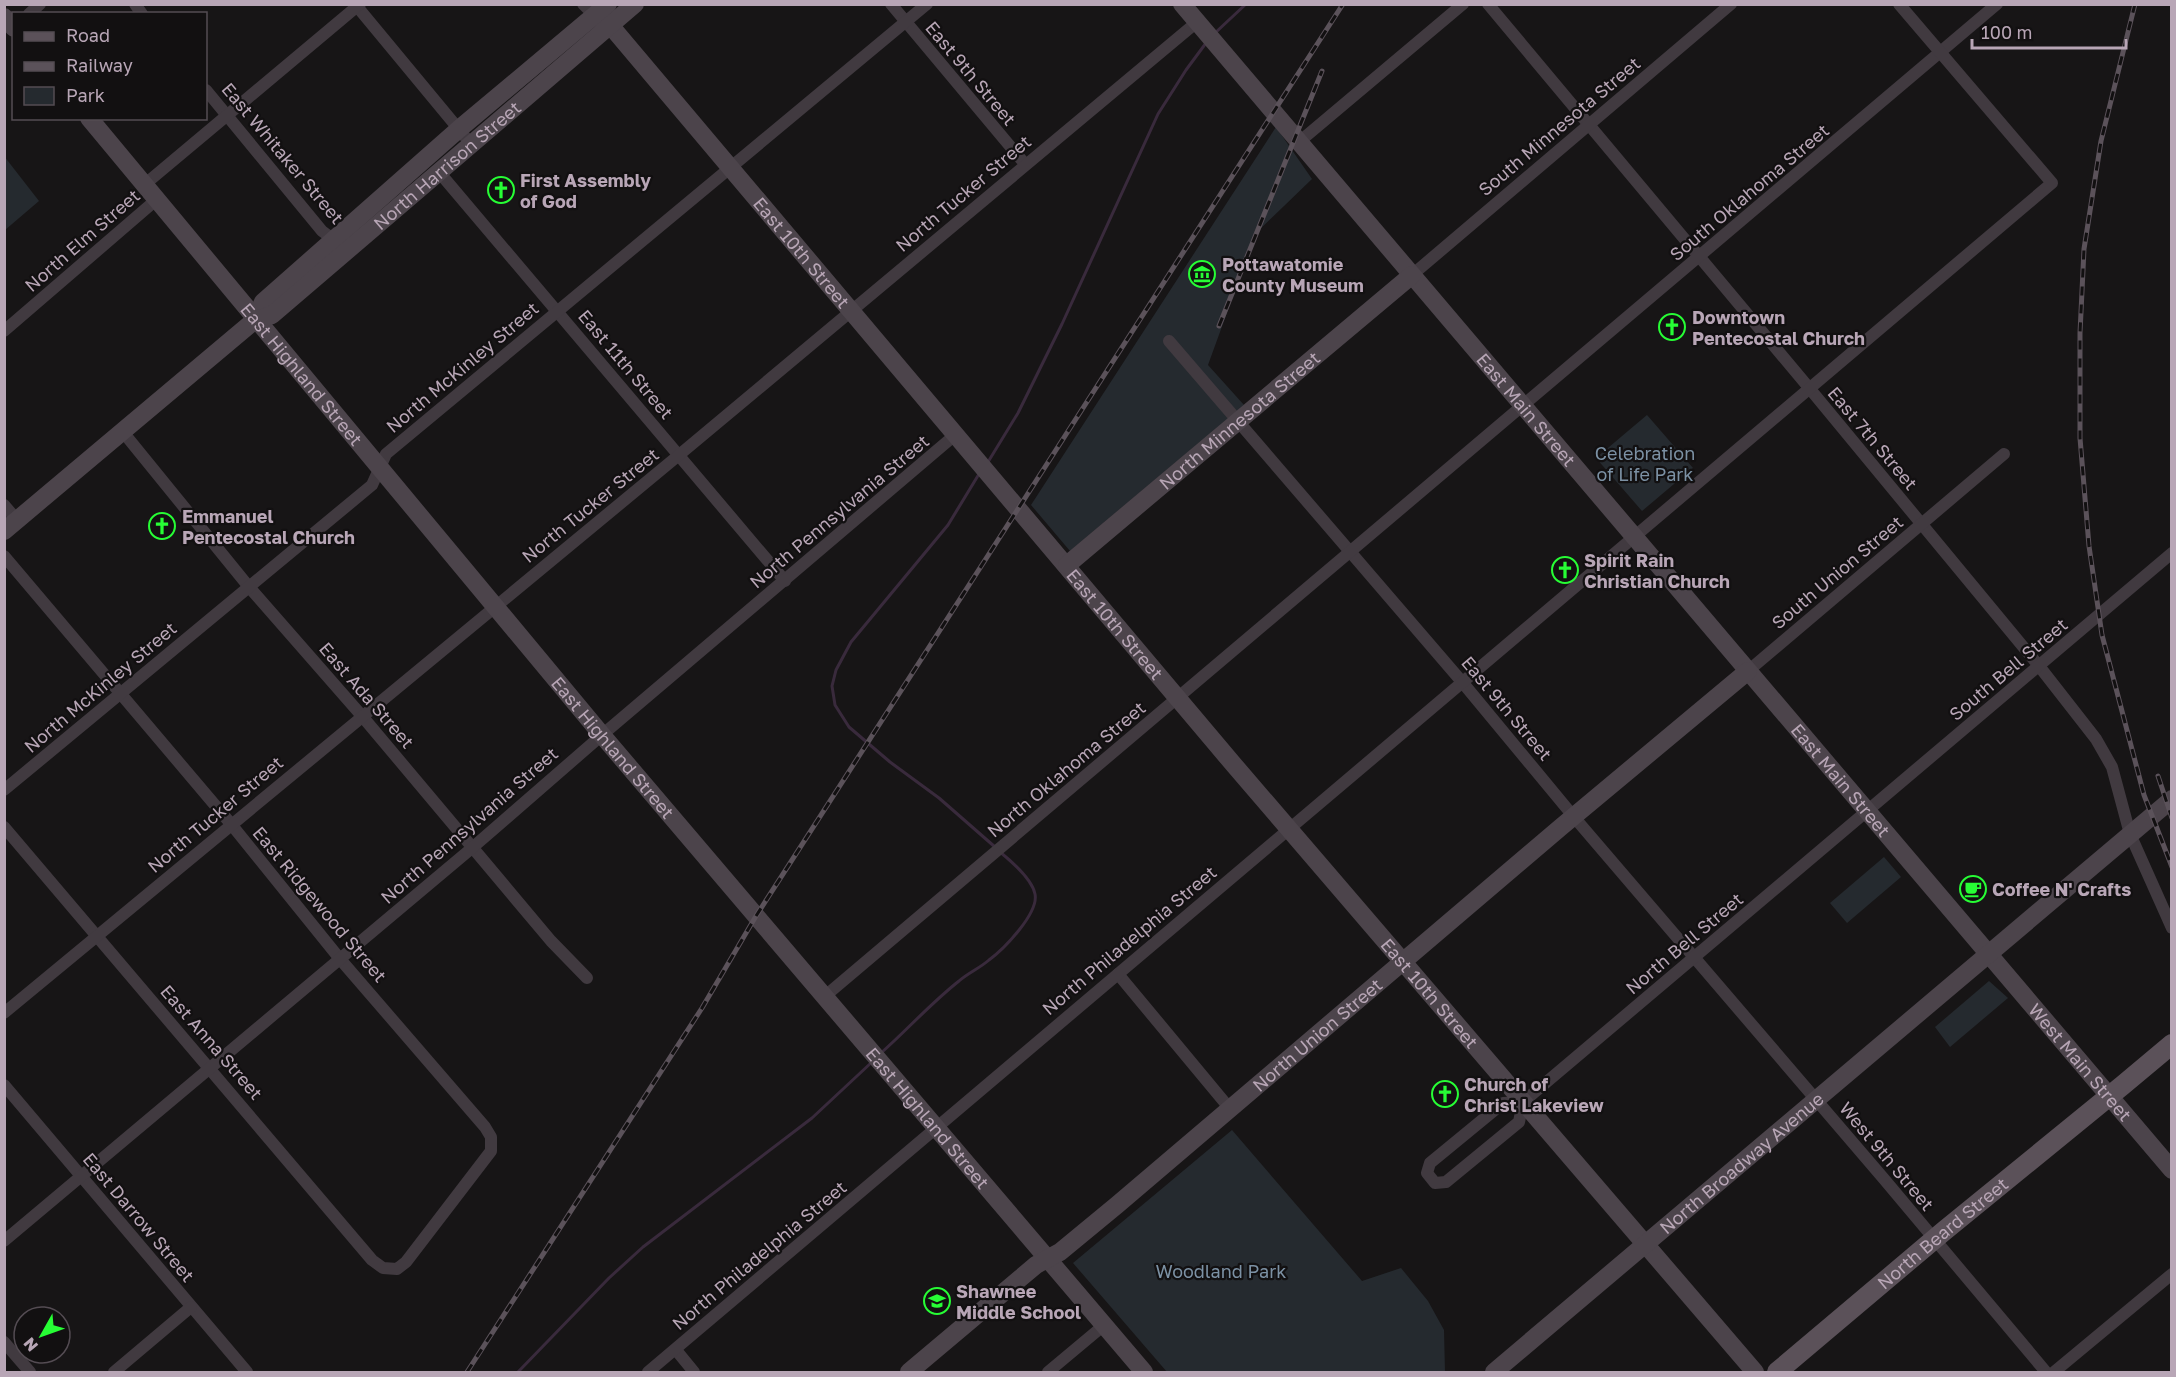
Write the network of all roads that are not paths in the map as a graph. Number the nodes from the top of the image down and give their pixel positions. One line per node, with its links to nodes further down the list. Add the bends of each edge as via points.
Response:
1 (635, 4): 11 (street, North Harrison Street)
2 (891, 4): 12 (street, East 9th Street)
3 (927, 4): 12 (street, North McKinley Street)
4 (1182, 4): 13 (street, East Main Street)
5 (1463, 4): 20 (street)
6 (1488, 4): 18 (street, East 7th Street)
7 (1731, 4): 18 (street, South Minnesota Street)
8 (1899, 4): 14 (street)
9 (1997, 4): 14 (street, South Oklahoma Street)
10 (357, 5): 16 (street, North Elm Street); 19 (street)
11 (599, 12): 19 (street, North Harrison Street); 21 (street, North Harrison Street); 23 (street, East 10th Street)
12 (906, 22): 22 (street, East 9th Street); 23 (street, North McKinley Street)
13 (1198, 23): 20 (street, East Main Street); 22 (street, North Tucker Street)
14 (1940, 53): 28 (street, South Oklahoma Street); 35 (street, North Philadelphia Street, via 2052,183)
15 (207, 91): 16 (street, East Whitaker Street)
16 (227, 115): 25 (street, North Elm Street); 27 (street, East Whitaker Street, via 322,231)
17 (91, 120): 25 (street, East Highland Street)
18 (1587, 125): 28 (street, East 7th Street); 29 (street, South Minnesota Street)
19 (459, 129): 21 (street); 27 (street, North Harrison Street)
20 (1299, 142): 29 (street, East Main Street)
21 (471, 144): 24 (street, North Harrison Street)
22 (1025, 164): 30 (street, North Tucker Street)
23 (730, 167): 30 (street, East 10th Street); 31 (street, North McKinley Street)
24 (439, 172): 31 (street, East 11th Street); 32 (street, North Harrison Street, via 272,315)
25 (144, 185): 26 (street, East Highland Street)
26 (156, 200): 32 (street, East Highland Street); 33 (street, North Elm Street)
27 (334, 240): 32 (street, North Harrison Street, via 262,302)
28 (1699, 258): 35 (street, East 7th Street); 36 (street, South Oklahoma Street)
29 (1412, 275): 36 (street, East Main Street); 37 (street, North Minnesota Street)
30 (851, 310): 39 (street, East 10th Street); 41 (street, North Tucker Street)
31 (557, 311): 41 (street, East 11th Street); 42 (street, North McKinley Street, via 386,454)
32 (255, 320): 38 (street, North Harrison Street); 42 (street, East Highland Street)
33 (4, 331)
34 (1169, 341): 37 (street, East 9th Street)
35 (1810, 389): 44 (street, East 7th Street); 46 (street, North Philadelphia Street)
36 (1523, 406): 46 (street, East Main Street); 47 (street, North Oklahoma Street)
37 (1239, 420): 47 (street, East 9th Street); 50 (street, North Minnesota Street)
38 (123, 432): 45 (street, North Harrison Street); 52 (street, East Ada Street)
39 (955, 435): 50 (street, East 10th Street); 51 (street, North Pennsylvania Street)
40 (2004, 454): 44 (street, South Union Street)
41 (680, 455): 51 (street, East 11th Street); 53 (street, North Tucker Street)
42 (380, 466): 52 (street, North McKinley Street, via 372,485); 53 (street, East Highland Street)
43 (4, 505): 45 (street)
44 (1922, 525): 54 (street, East 7th Street); 55 (street, South Union Street)
45 (11, 526)
46 (1634, 537): 55 (street, East Main Street); 56 (street, North Philadelphia Street)
47 (1351, 552): 56 (street, East 9th Street); 58 (street, North Oklahoma Street)
48 (2172, 553): 54 (street, South Bell Street)
49 (4, 556): 57 (street, East Ridgewood Street)
50 (1066, 565): 58 (street, East 10th Street)
51 (785, 581): 60 (street, North Pennsylvania Street)
52 (249, 587): 57 (street, North McKinley Street); 59 (street, East Ada Street)
53 (496, 605): 59 (street, North Tucker Street); 60 (street, East Highland Street)
54 (2039, 666): 63 (street, South Bell Street); 68 (street, East 7th Street, via 2096,739 2112,767)
55 (1749, 671): 63 (street, East Main Street); 64 (street, North Union Street)
56 (1463, 683): 64 (street, East 9th Street); 67 (street, North Philadelphia Street)
57 (120, 694): 61 (street, North McKinley Street); 65 (street, East Ridgewood Street)
58 (1178, 698): 67 (street, East 10th Street); 78 (street, North Oklahoma Street)
59 (362, 716): 65 (street, North Tucker Street); 69 (street, East Ada Street)
60 (602, 735): 69 (street, North Pennsylvania Street); 78 (street, East Highland Street)
61 (4, 790)
62 (2172, 799): 68 (street, North Broadway Avenue)
63 (1867, 811): 72 (street, East Main Street); 73 (street, North Bell Street)
64 (1574, 817): 73 (street, East 9th Street); 75 (street, North Union Street)
65 (231, 824): 71 (street, North Tucker Street); 74 (street, East Ridgewood Street)
66 (4, 827): 71 (street, East Anna Street)
67 (1289, 829): 75 (street, East 10th Street); 76 (street, North Philadelphia Street)
68 (2130, 834): 70 (street, East 7th Street); 72 (street, North Broadway Avenue)
69 (472, 848): 74 (street, North Pennsylvania Street); 77 (street, East Ada Street)
70 (2172, 928)
71 (96, 935): 79 (street, North Tucker Street); 81 (street, East Anna Street)
72 (1988, 954): 83 (street, West Main Street); 84 (street, North Broadway Avenue)
73 (1694, 958): 84 (street, East 9th Street); 85 (street, North Bell Street)
74 (340, 959): 81 (street, North Pennsylvania Street); 94 (street, East Ridgewood Street, via 492,1137 491,1151 414,1254)
75 (1403, 962): 85 (street, East 10th Street); 86 (street, North Union Street)
76 (1118, 974): 86 (street); 87 (street, North Philadelphia Street)
77 (587, 978)
78 (824, 997): 87 (street, East Highland Street)
79 (4, 1013)
80 (2172, 1044): 83 (main road, North Beard Street)
81 (212, 1069): 89 (street, North Pennsylvania Street); 94 (street, East Anna Street, via 372,1260 383,1268)
82 (4, 1085): 89 (street, East Darrow Street)
83 (2109, 1097): 88 (street, West Main Street); 90 (main road, North Beard Street)
84 (1816, 1100): 90 (street, West 9th Street); 92 (street, North Broadway Avenue)
85 (1524, 1102): 85 (street, North Bell Street, via 1503,1103 1430,1163 1427,1173 1435,1183 1446,1182 1519,1122); 92 (street, East 10th Street)
86 (1231, 1110): 93 (street, North Union Street)
87 (937, 1127): 93 (street, East Highland Street); 99 (street, North Philadelphia Street)
88 (2172, 1170)
89 (81, 1175): 91 (street, North Pennsylvania Street); 96 (street, East Darrow Street)
90 (1934, 1239): 110 (main road, North Beard Street); 111 (street, West 9th Street)
91 (4, 1241)
92 (1645, 1244): 108 (street, North Broadway Avenue); 109 (street, East 10th Street)
93 (1048, 1259): 97 (street, East Highland Street); 105 (street, North Union Street)
94 (397, 1269)
95 (2172, 1274): 112 (street)
96 (191, 1307): 101 (street); 102 (street, East Darrow Street)
97 (1103, 1326): 106 (street); 107 (street, East Highland Street)
98 (4, 1342): 100 (street)
99 (676, 1350): 103 (street, North Philadelphia Street); 104 (street)
100 (30, 1372)
101 (114, 1372)
102 (247, 1372)
103 (648, 1372)
104 (694, 1372)
105 (909, 1372)
106 (1048, 1372)
107 (1144, 1372)
108 (1494, 1372)
109 (1755, 1372)
110 (1777, 1372)
111 (2046, 1372)
112 (2054, 1372)

